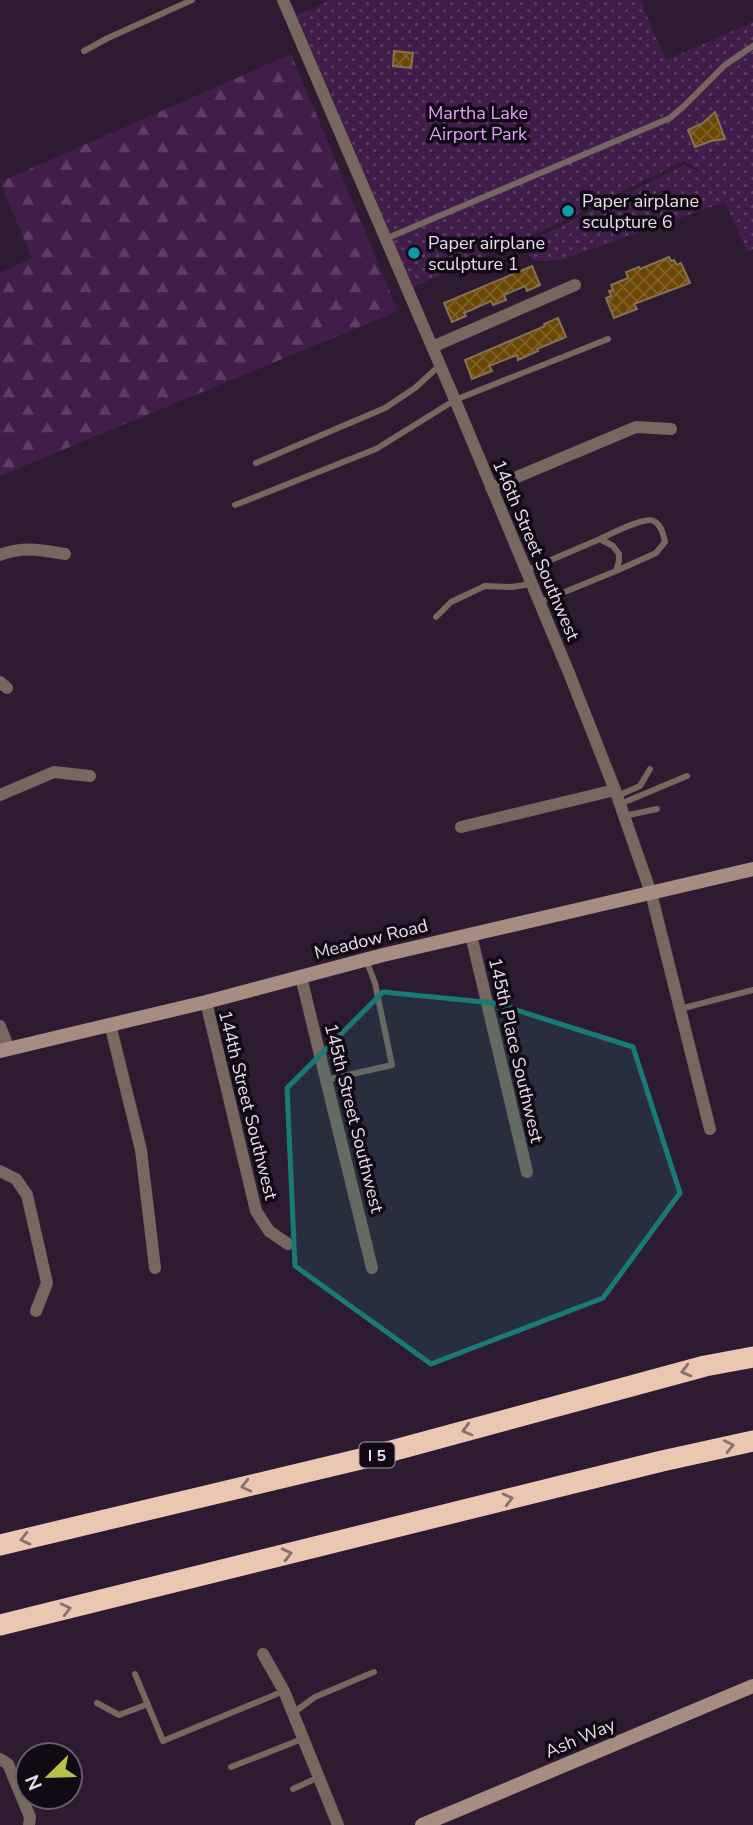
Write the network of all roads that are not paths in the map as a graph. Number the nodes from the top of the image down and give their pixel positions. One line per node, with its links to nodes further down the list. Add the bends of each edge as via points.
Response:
1 (192, 0): 4 (lane)
2 (283, 0): 5 (street, 146th Street Southwest)
3 (753, 46): 5 (lane, via 725,65 670,118)
4 (84, 51)
5 (386, 239): 8 (street, 146th Street Southwest)
6 (575, 285): 8 (street)
7 (608, 339): 10 (lane)
8 (432, 347): 9 (street, 146th Street Southwest)
9 (440, 365): 10 (street, 146th Street Southwest); 12 (lane, via 386,408)
10 (455, 400): 13 (street, 146th Street Southwest); 14 (lane, via 376,449)
11 (671, 429): 13 (street, via 636,427)
12 (256, 463)
13 (491, 488): 18 (street, 146th Street Southwest)
14 (235, 505)
15 (600, 539): 18 (lane); 19 (lane, via 620,554); 19 (lane, via 646,519 662,530 665,542 656,553)
16 (65, 554): 17 (street, via 31,548)
17 (0, 555)
18 (525, 571): 20 (street, 146th Street Southwest)
19 (615, 571): 21 (lane)
20 (531, 584): 21 (street, 146th Street Southwest); 22 (lane, via 485,586 451,602)
21 (538, 603): 27 (street, 146th Street Southwest)
22 (436, 617)
23 (650, 769): 27 (lane, via 640,786)
24 (90, 776): 26 (street, via 54,772)
25 (687, 776): 27 (lane)
26 (0, 795)
27 (619, 802): 28 (lane); 29 (street); 31 (street, 146th Street Southwest)
28 (657, 809)
29 (461, 827)
30 (753, 869): 31 (street, Meadow Road)
31 (651, 893): 32 (street, Meadow Road); 37 (street, 146th Street Southwest)
32 (471, 935): 33 (street, Meadow Road); 44 (street, 145th Place Southwest)
33 (366, 960): 34 (street, Meadow Road); 41 (lane, via 392,1065)
34 (301, 977): 36 (street, Meadow Road); 41 (street, 145th Street Southwest)
35 (753, 990): 37 (lane)
36 (206, 1002): 38 (street, Meadow Road); 45 (street, 144th Street Southwest, via 256,1211 269,1231)
37 (680, 1009): 42 (street, 146th Street Southwest)
38 (110, 1024): 40 (street, Meadow Road); 46 (street, via 141,1150)
39 (0, 1026): 40 (street)
40 (5, 1050)
41 (326, 1080): 47 (street, 145th Street Southwest)
42 (710, 1129)
43 (0, 1171): 48 (street, via 16,1179 27,1195 47,1283)
44 (527, 1172)
45 (288, 1244)
46 (155, 1268)
47 (372, 1268)
48 (36, 1311)
49 (753, 1357): 51 (highway, I 5, one-way to 51, via 369,1457)
50 (753, 1441): 52 (highway, one-way to 50)
51 (0, 1545)
52 (0, 1625)
53 (263, 1654): 57 (street)
54 (374, 1672): 60 (lane, via 315,1697)
55 (135, 1674): 59 (lane)
56 (753, 1686): 68 (street, Ash Way)
57 (284, 1691): 59 (lane, via 163,1741); 60 (street)
58 (97, 1703): 59 (lane, via 119,1715)
59 (148, 1704)
60 (293, 1713): 61 (street)
61 (304, 1739): 63 (lane); 64 (street)
62 (0, 1759): 66 (street, via 8,1765 30,1817)
63 (231, 1767)
64 (319, 1777): 65 (lane); 67 (street)
65 (292, 1788)
66 (29, 1825)
67 (338, 1825)
68 (422, 1825)

